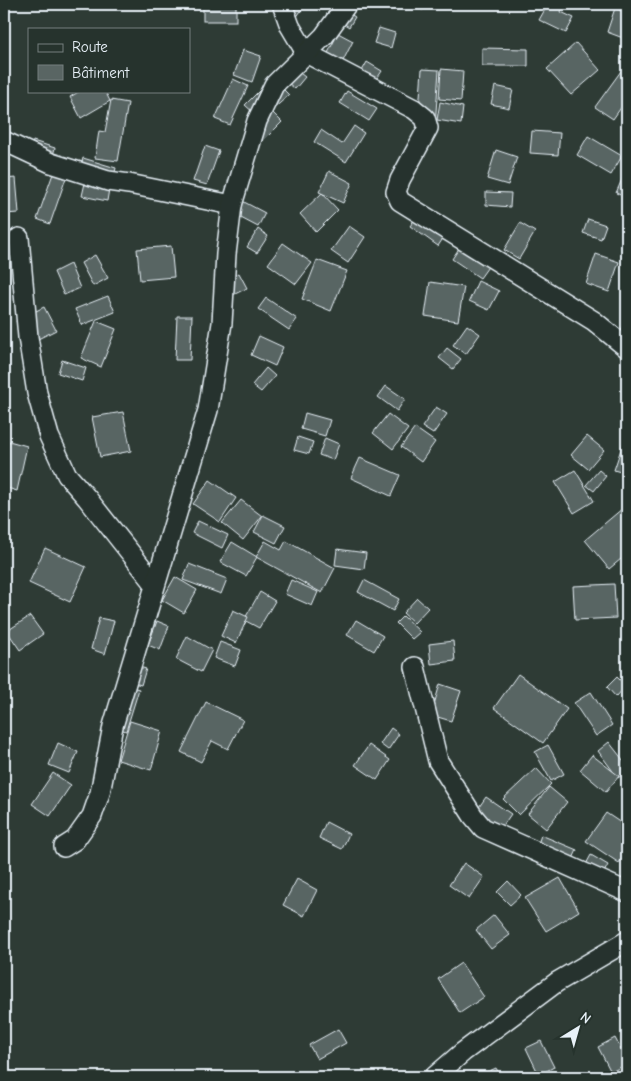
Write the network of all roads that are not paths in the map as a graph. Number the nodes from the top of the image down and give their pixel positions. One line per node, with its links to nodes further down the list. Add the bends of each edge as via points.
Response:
1 (282, 4): 3 (street)
2 (347, 4): 3 (street, via 324,36)
3 (306, 53): 5 (street, via 274,85 257,120); 7 (street, via 414,109 425,118 428,128 396,192 400,202 594,321)
4 (4, 141): 5 (street, via 51,162 108,181)
5 (232, 205): 8 (street, via 222,323 208,410)
6 (18, 238): 8 (street, via 28,337 37,393 49,436 67,475)
7 (627, 348)
8 (156, 584): 10 (street, via 113,726 100,793 92,816 75,840)
9 (415, 667): 11 (street, via 438,761 483,828)
10 (64, 846)
11 (627, 892)
12 (627, 941): 13 (street, via 557,982)
13 (434, 1077)

